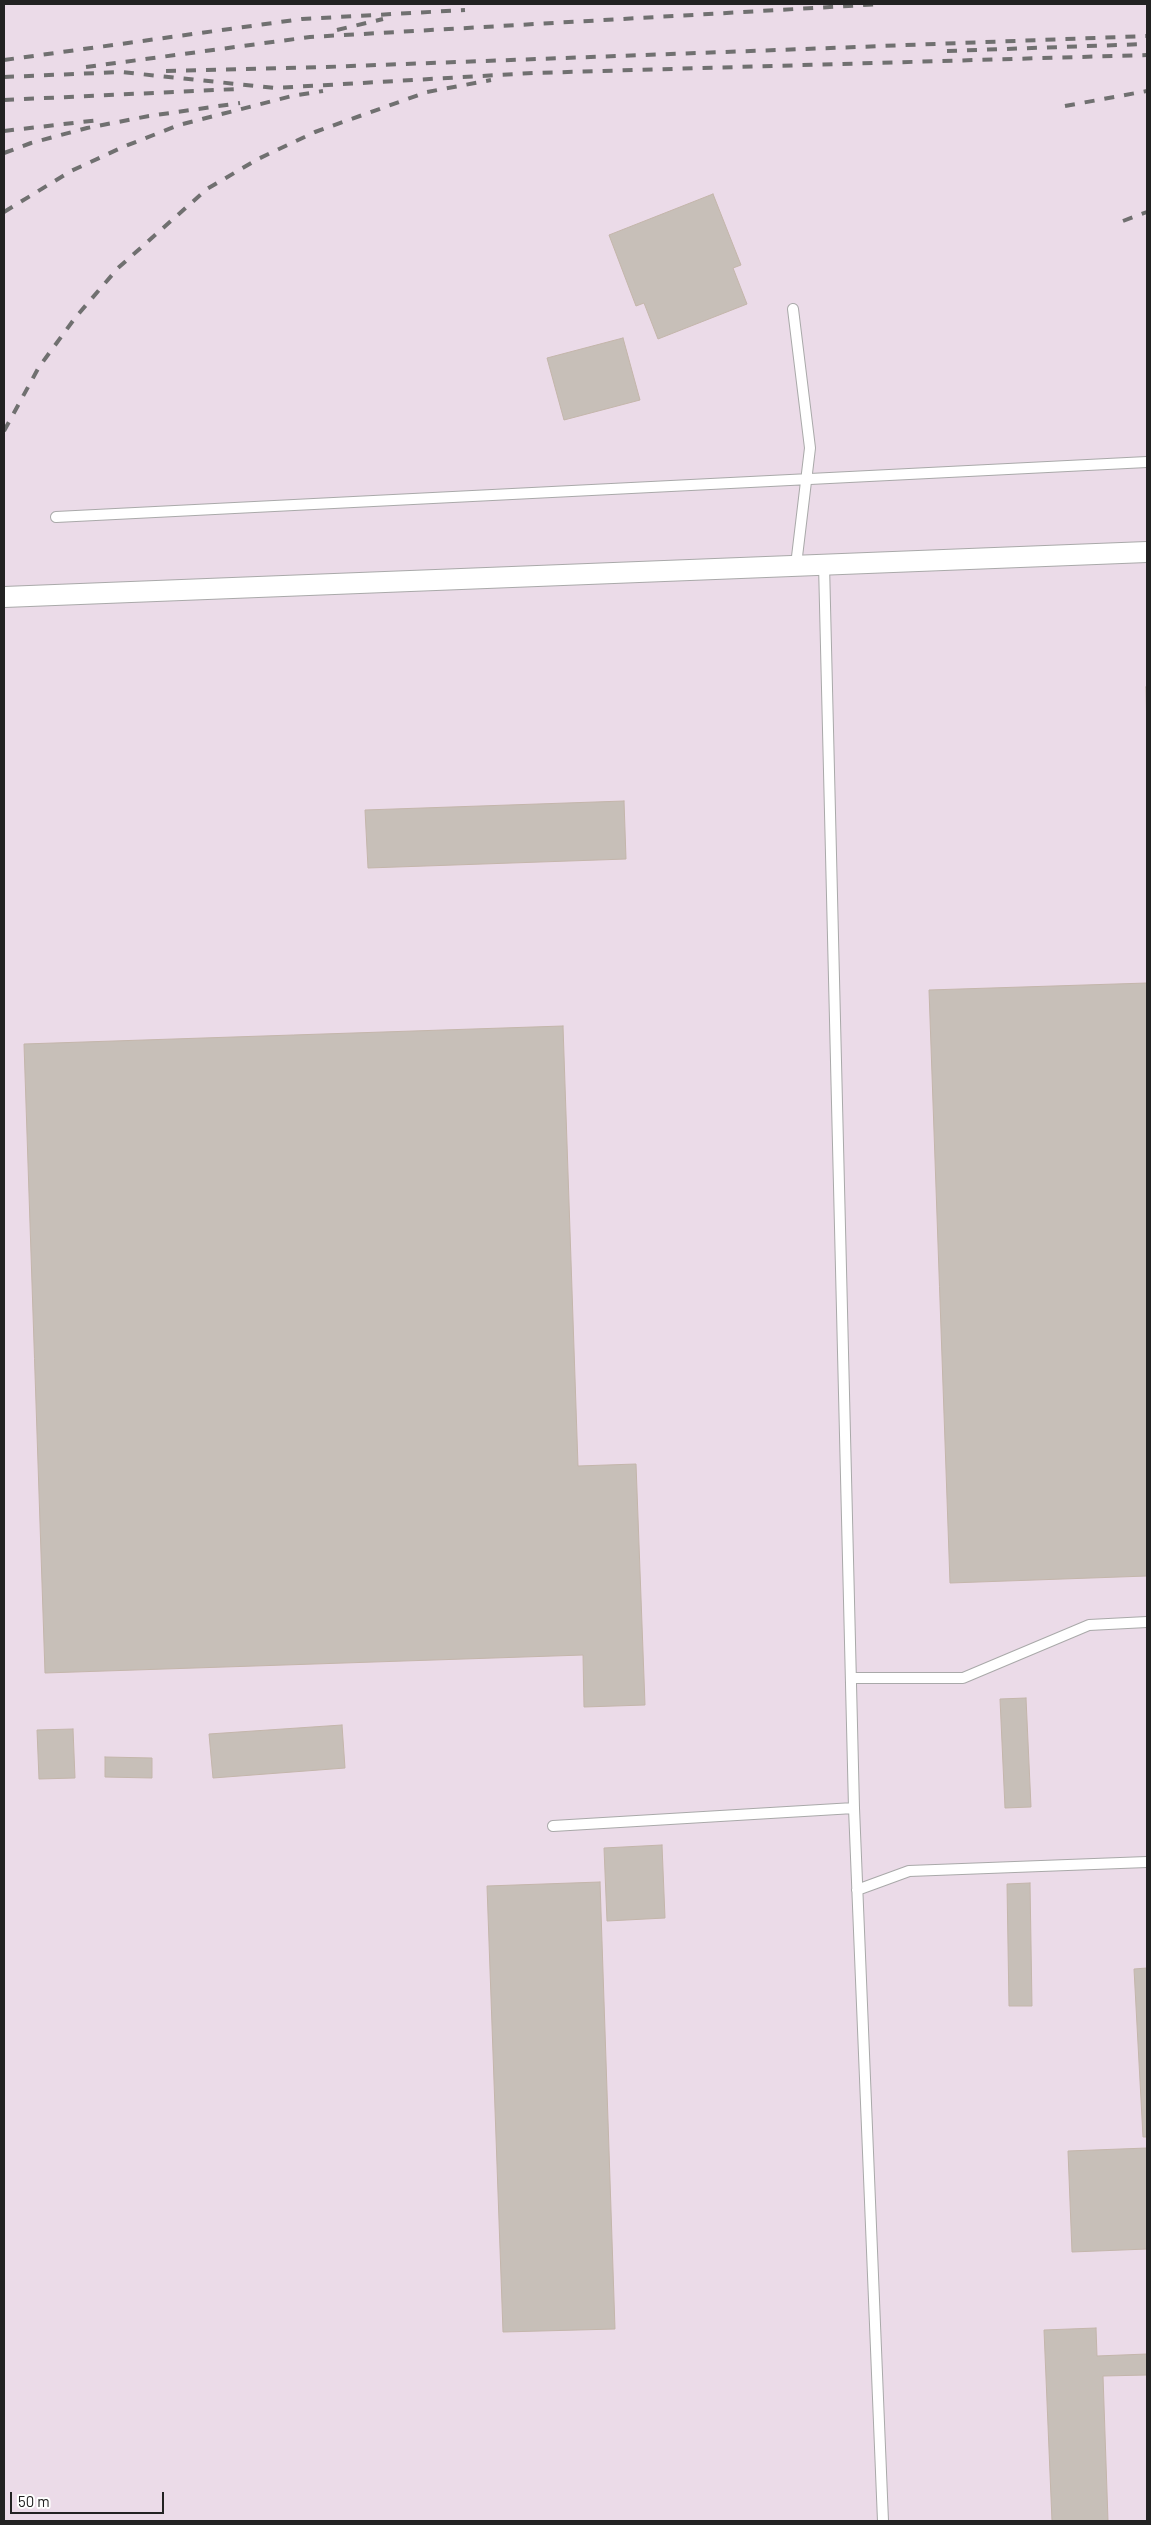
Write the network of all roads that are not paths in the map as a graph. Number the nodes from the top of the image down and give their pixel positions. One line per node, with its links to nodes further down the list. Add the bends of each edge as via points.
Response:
1 (793, 309): 3 (lane, via 810,448)
2 (1147, 462): 3 (lane)
3 (808, 481): 4 (lane); 7 (lane)
4 (56, 517)
5 (1147, 552): 6 (street)
6 (824, 564): 7 (street); 10 (lane)
7 (796, 566): 8 (street)
8 (4, 597)
9 (1147, 1622): 10 (lane, via 1088,1625 963,1678)
10 (851, 1678): 11 (lane)
11 (854, 1808): 12 (lane); 14 (lane)
12 (553, 1826)
13 (1147, 1862): 14 (lane, via 909,1871)
14 (857, 1890): 15 (lane)
15 (883, 2521)

